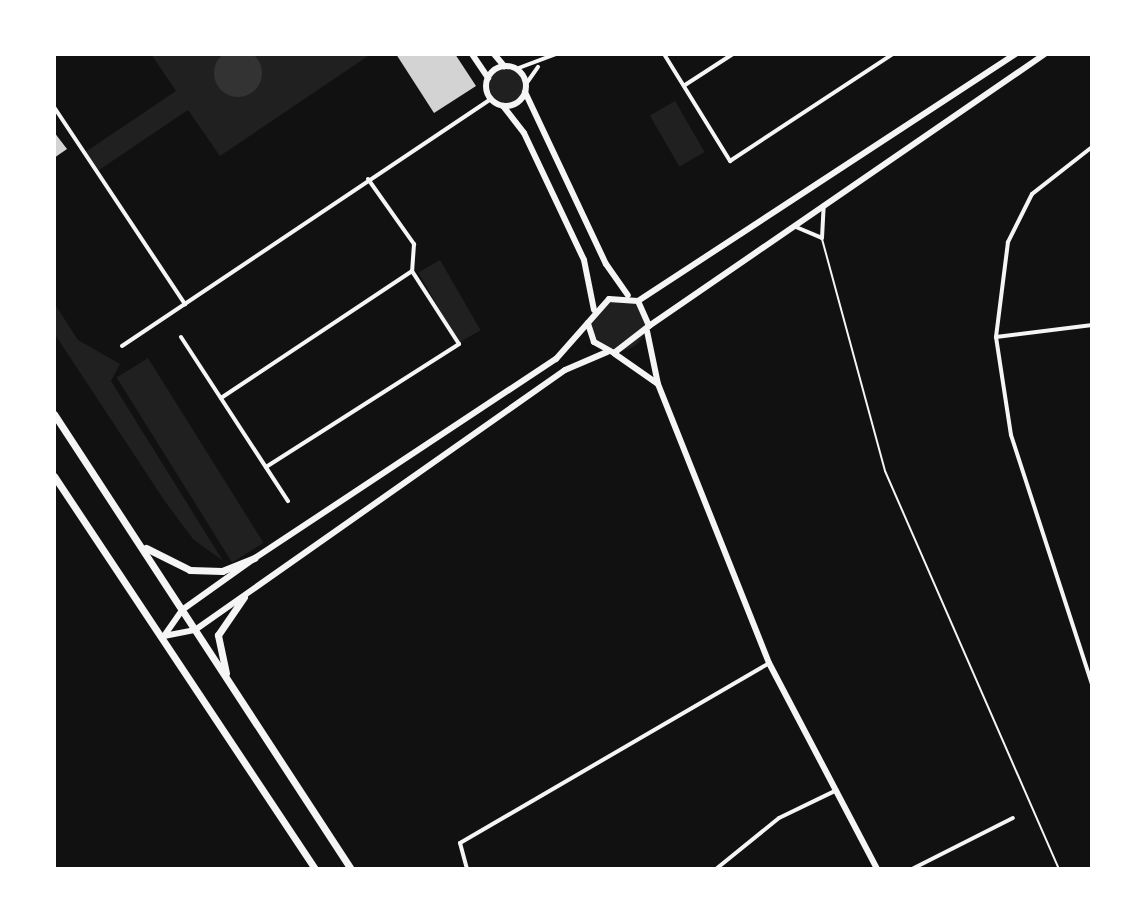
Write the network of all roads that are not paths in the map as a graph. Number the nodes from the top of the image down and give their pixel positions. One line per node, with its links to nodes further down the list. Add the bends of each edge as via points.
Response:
1 (472, 54): 12 (street)
2 (494, 54): 10 (street)
3 (556, 54): 9 (street)
4 (664, 54): 14 (street)
5 (733, 54): 14 (street)
6 (893, 54): 14 (street, via 730,161)
7 (1016, 54): 26 (street)
8 (1045, 54): 21 (street)
9 (539, 65): 11 (street); 13 (street)
10 (504, 66): 11 (street); 12 (street)
11 (516, 69): 13 (street)
12 (488, 78): 16 (street)
13 (526, 84): 15 (street)
14 (684, 86)
15 (525, 92): 17 (street); 25 (street, via 606,264)
16 (491, 99): 17 (street); 20 (street)
17 (503, 106): 28 (street, via 524,133 584,260)
18 (54, 107): 27 (street)
19 (1092, 147): 33 (street, via 1032,194 1008,242)
20 (368, 178): 24 (street, via 414,244); 27 (street)
21 (825, 204): 22 (street); 23 (street)
22 (789, 227): 23 (street); 31 (street)
23 (822, 238): 59 (lane, via 885,471)
24 (412, 271): 37 (street); 39 (street, via 459,344)
25 (628, 295): 26 (street); 28 (street)
26 (638, 301): 31 (street)
27 (185, 304): 34 (street)
28 (594, 310): 29 (street)
29 (588, 323): 35 (street); 43 (street, via 556,359)
30 (1092, 325): 33 (street)
31 (648, 329): 35 (street); 36 (street)
32 (181, 337): 37 (street)
33 (996, 337): 49 (street, via 1011,435)
34 (122, 346)
35 (611, 352): 36 (street); 44 (street, via 565,370)
36 (658, 384): 48 (street)
37 (221, 398): 39 (street)
38 (54, 414): 42 (main road)
39 (266, 467): 41 (street)
40 (54, 476): 47 (main road)
41 (288, 501)
42 (140, 542): 43 (main road, via 190,570 222,571); 45 (main road)
43 (255, 558): 45 (street)
44 (244, 597): 46 (street); 50 (main road, via 218,635)
45 (182, 610): 46 (main road); 47 (street)
46 (195, 630): 47 (street); 50 (main road)
47 (164, 636): 53 (main road)
48 (769, 663): 51 (street); 55 (street, via 460,843)
49 (1092, 684)
50 (230, 687): 54 (main road)
51 (837, 790): 56 (street, via 779,818); 57 (street)
52 (1013, 818): 58 (street)
53 (315, 869)
54 (351, 869)
55 (467, 869)
56 (716, 869)
57 (877, 869)
58 (912, 869)
59 (1059, 869)

